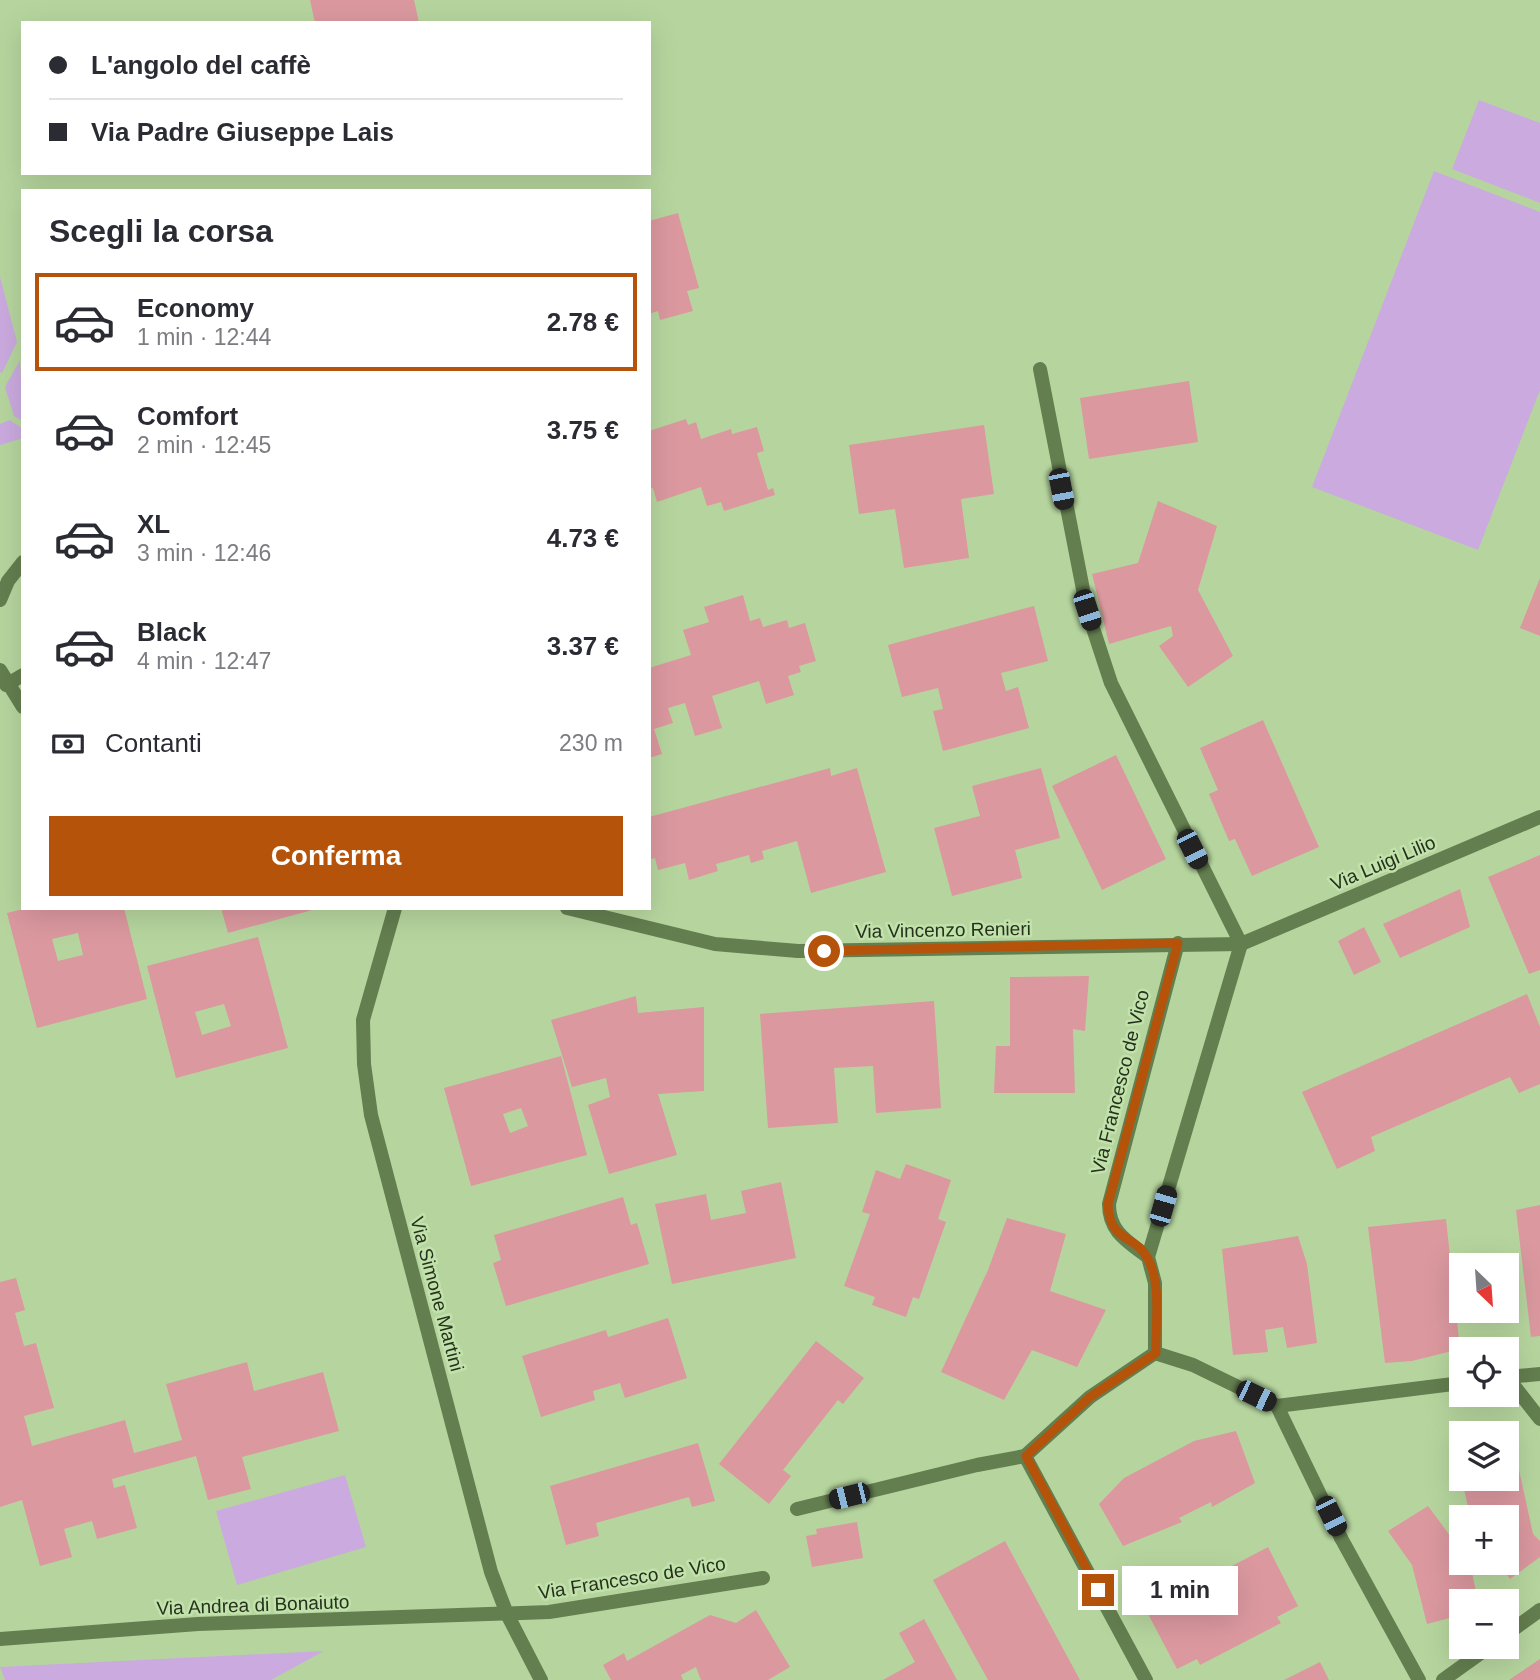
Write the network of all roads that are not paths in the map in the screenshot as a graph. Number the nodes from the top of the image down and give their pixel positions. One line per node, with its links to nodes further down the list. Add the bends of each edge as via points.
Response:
1 (1040, 369): 12 (street, via 1087,610 1111,683)
2 (21, 565): 3 (street)
3 (0, 600)
4 (0, 670): 6 (street)
5 (21, 676): 6 (street)
6 (6, 685): 7 (street)
7 (21, 704)
8 (1540, 817): 12 (street, Via Luigi Lilio)
9 (394, 910): 25 (street, Via Simone Martini, via 363,1020 369,1102 491,1572)
10 (575, 910): 11 (street, Via Vincenzo Renieri, via 715,944 798,951)
11 (1178, 943): 12 (street, Via Vincenzo Renieri); 13 (street, Via Francesco de Vico, via 1108,1204 1116,1232)
12 (1241, 944): 13 (street)
13 (1148, 1257): 14 (street, via 1155,1283)
14 (1156, 1353): 19 (street, via 1194,1365); 21 (street, via 1090,1397)
15 (1540, 1374): 16 (street)
16 (1519, 1376)
17 (1449, 1384): 19 (street)
18 (1519, 1392): 20 (street)
19 (1277, 1406): 31 (street, via 1341,1538)
20 (1540, 1419)
21 (1026, 1456): 22 (street); 30 (street)
22 (797, 1509)
23 (763, 1578): 25 (street, Via Francesco de Vico, via 549,1612)
24 (1540, 1610): 26 (street)
25 (507, 1614): 27 (street, Via Andrea di Bonaiuto, via 198,1625); 29 (street, Via Simone Martini)
26 (1519, 1625)
27 (0, 1639)
28 (1472, 1659): 32 (street)
29 (541, 1680)
30 (1146, 1680)
31 (1419, 1680)
32 (1443, 1680)

